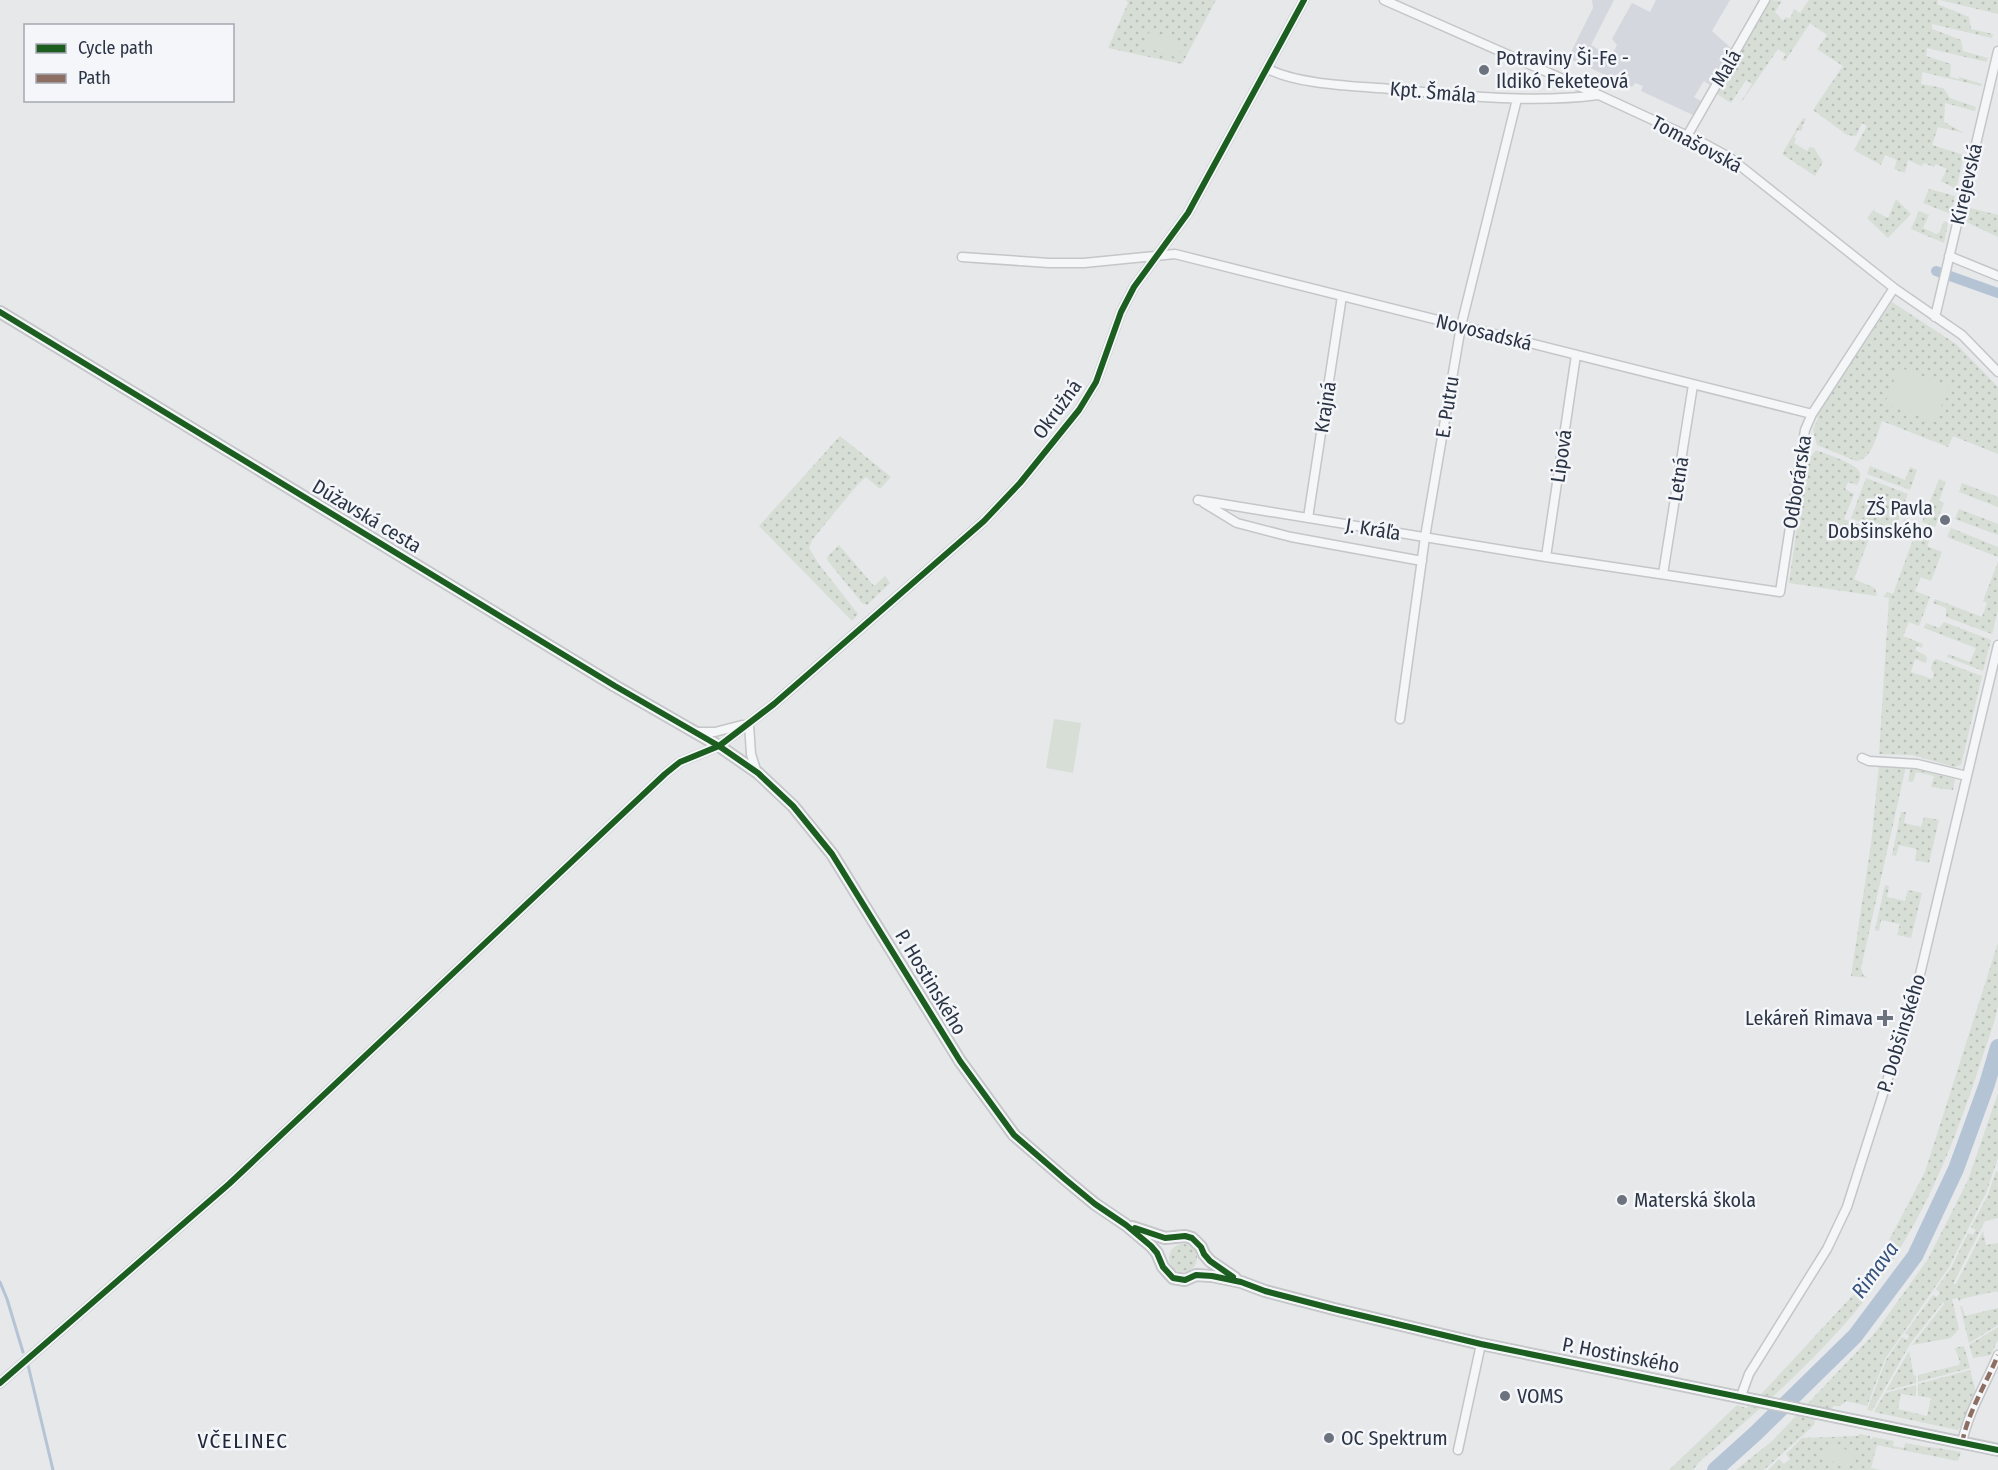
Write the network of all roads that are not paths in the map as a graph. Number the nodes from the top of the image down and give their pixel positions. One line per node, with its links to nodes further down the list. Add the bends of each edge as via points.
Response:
1 (1304, 0): 5 (street, Okružná)
2 (1384, 0): 6 (street, Tomašovská)
3 (1765, 0): 8 (street, Malá)
4 (1998, 51): 10 (street, Kirejevská)
5 (1268, 69): 7 (street, Kpt. Šmála, via 1348,85); 9 (street, Okružná, via 1188,213)
6 (1599, 95): 7 (street, Kpt. Šmála); 8 (street, Tomašovská)
7 (1517, 99): 17 (street, E. Putru)
8 (1687, 136): 13 (street, Tomašovská, via 1730,157)
9 (1155, 256): 11 (street, Novosadská, via 1084,263); 14 (street, Novosadská, via 1175,254); 30 (street, Okružná, via 1121,312 1096,382 1079,410 1020,483 882,612)
10 (1949, 256): 12 (street); 16 (street, Kirejevská)
11 (962, 257)
12 (1998, 276)
13 (1894, 288): 16 (street, Tomašovská); 21 (street, Odborárska)
14 (1342, 296): 17 (street, Novosadská); 22 (street, Krajná)
15 (0, 312): 31 (street, Dúžavská cesta)
16 (1935, 317): 19 (street, Tomašovská, via 1962,335)
17 (1461, 326): 18 (street, Novosadská); 23 (street, E. Putru)
18 (1576, 355): 20 (street, Novosadská); 24 (street, Lipová)
19 (1998, 372)
20 (1693, 385): 21 (street, Novosadská); 26 (street, Letná)
21 (1812, 414): 27 (street, Odborárska, via 1805,430)
22 (1308, 518): 23 (street, J. Kráľa); 25 (street, J. Kráľa, via 1198,500 1237,523)
23 (1425, 537): 24 (street, J. Kráľa); 25 (street, E. Putru)
24 (1546, 557): 26 (street, J. Kráľa)
25 (1422, 561): 29 (street, E. Putru)
26 (1663, 574): 27 (street, J. Kráľa)
27 (1780, 592)
28 (1998, 645): 35 (street, P. Dobšinského)
29 (1401, 719)
30 (749, 724): 31 (street, Okružná, via 715,732); 32 (street, Okružná); 34 (street, via 751,754)
31 (694, 732): 32 (street, Dúžavská cesta)
32 (719, 746): 34 (street, P. Hostinského); 45 (street, Okružná, via 680,762 649,788 229,1184)
33 (1862, 758): 35 (street, via 1917,764)
34 (758, 773): 36 (street, P. Hostinského, via 793,806 832,854 960,1061 1014,1135 1095,1204)
35 (1967, 776): 46 (street, P. Dobšinského, via 1917,986 1847,1207 1827,1249 1749,1374)
36 (1126, 1225): 37 (street, P. Hostinského); 39 (street, P. Hostinského)
37 (1173, 1239): 38 (street, P. Hostinského, via 1192,1239); 39 (street, via 1163,1248)
38 (1204, 1254): 40 (street, via 1203,1267); 41 (street, P. Hostinského)
39 (1161, 1261): 40 (street, P. Hostinského, via 1173,1278 1185,1280)
40 (1196, 1275): 41 (street, P. Hostinského)
41 (1241, 1282): 42 (street, P. Hostinského, via 1334,1310)
42 (1481, 1344): 46 (street, P. Hostinského); 48 (street)
43 (1998, 1355): 44 (street)
44 (1996, 1365): 47 (street, via 1979,1395)
45 (0, 1383)
46 (1745, 1397): 47 (street, P. Hostinského)
47 (1962, 1443): 49 (street, P. Hostinského)
48 (1458, 1450)
49 (1998, 1450)

